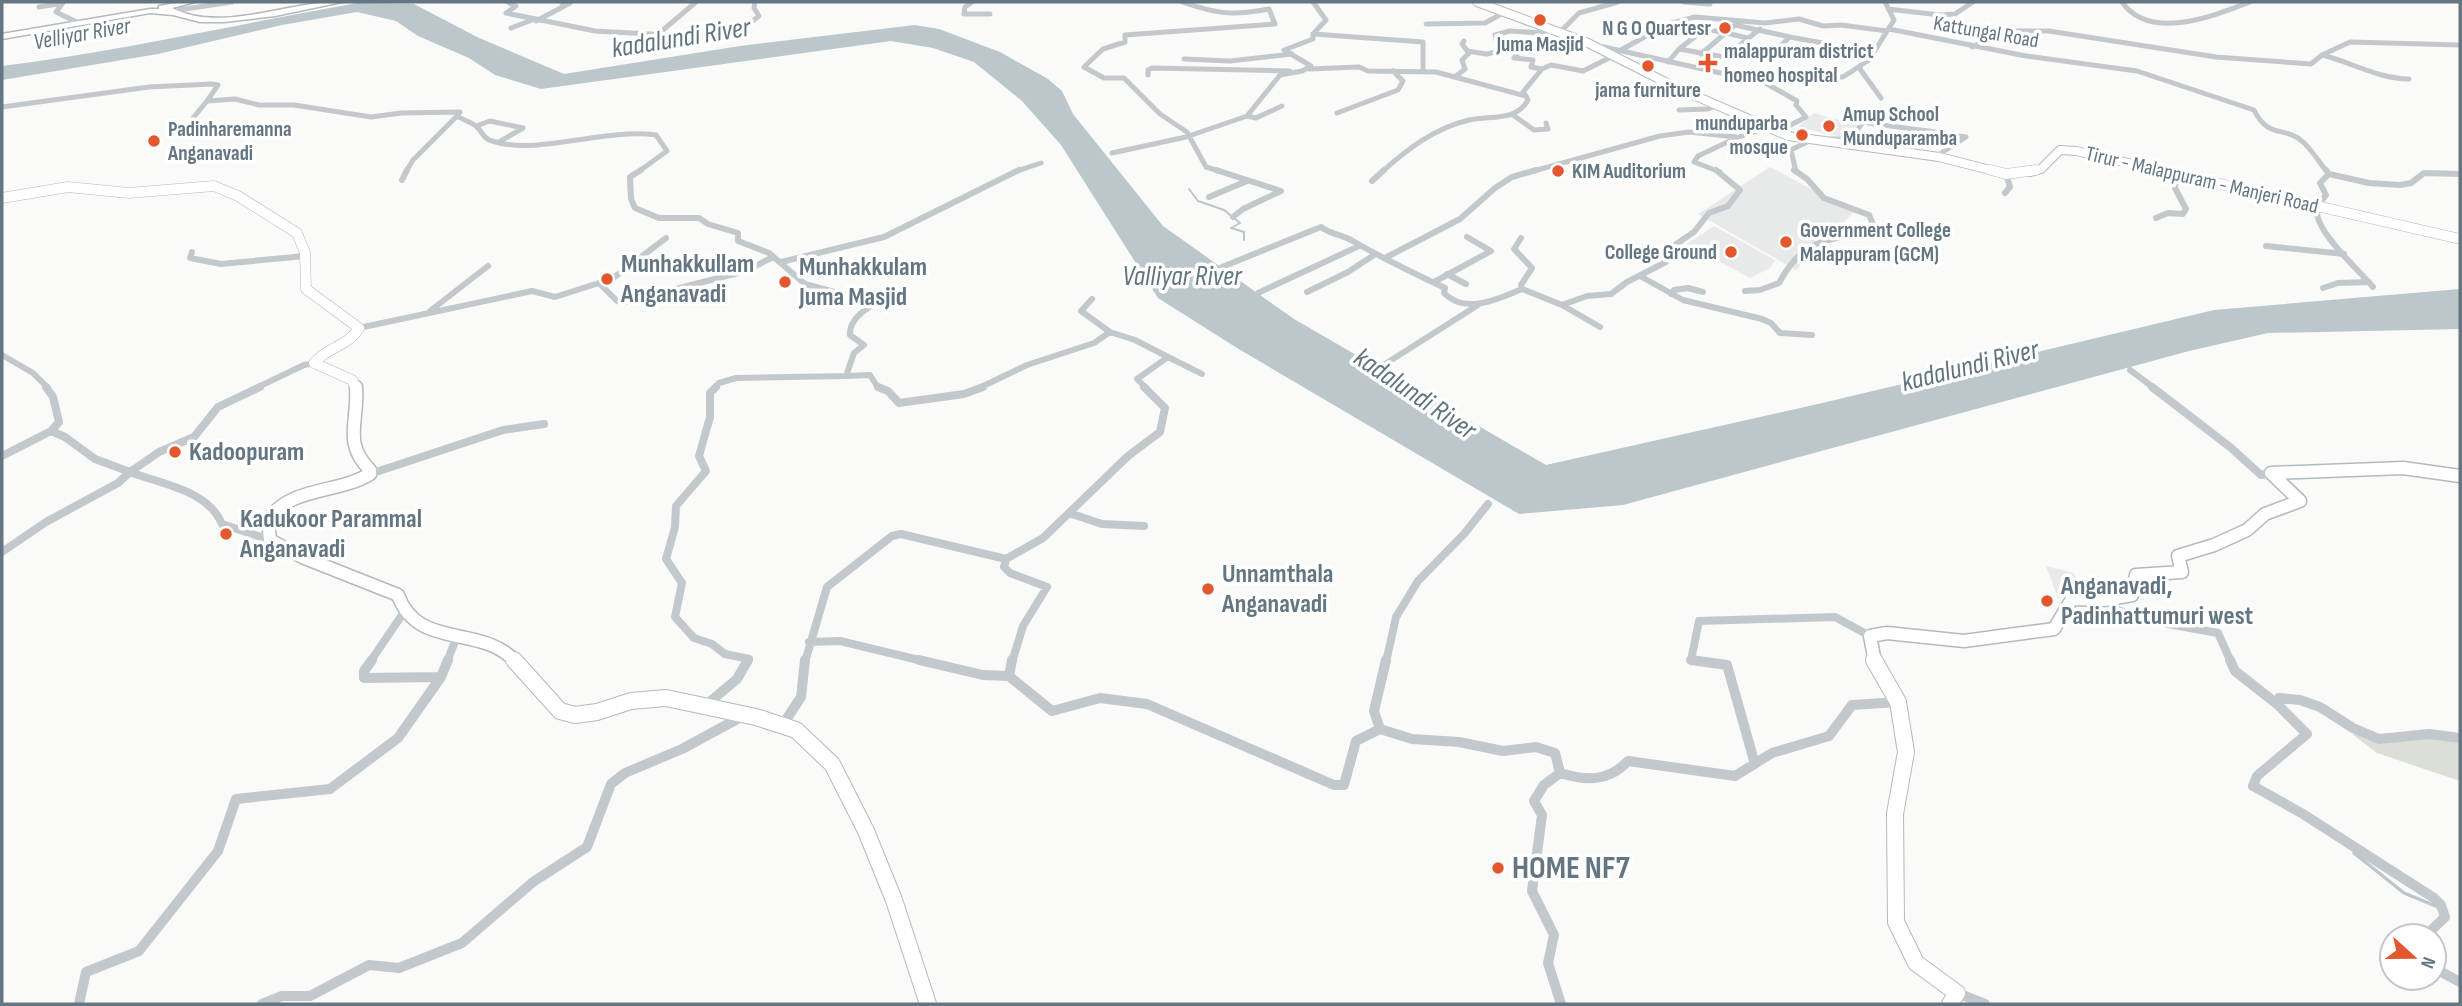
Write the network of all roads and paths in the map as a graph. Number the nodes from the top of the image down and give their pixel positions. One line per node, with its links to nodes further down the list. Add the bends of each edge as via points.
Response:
1 (232, 2): 19 (street)
2 (326, 2): 19 (highway, via 237,16 207,16)
3 (338, 2): 19 (highway, via 234,18 203,18)
4 (511, 2): 24 (street, via 516,6 506,13)
5 (696, 2): 30 (street)
6 (755, 2): 24 (street, via 759,16 723,38 595,31)
7 (972, 2): 23 (street, via 964,14)
8 (1182, 2): 78 (street, via 1237,15 1269,9 1275,24 1125,35 1125,42 1102,49 1084,65 1104,78 1124,78 1160,114)
9 (1313, 2): 34 (street, via 1325,20)
10 (1477, 2): 22 (main road, Tirur - Malappuram - Manjeri Road)
11 (1618, 2): 32 (street, via 1579,13)
12 (1684, 2): 18 (street)
13 (1885, 2): 21 (street)
14 (1973, 2): 21 (street, via 1955,14)
15 (2122, 2): 16 (street, via 2140,18 2164,22 2212,17)
16 (2250, 2)
17 (562, 3): 24 (street, via 570,3)
18 (1710, 4)
19 (179, 6): 25 (highway)
20 (39, 7): 25 (street, via 63,3 56,12)
21 (1888, 9): 31 (street, via 1894,20)
22 (1505, 12): 26 (street, via 1485,23); 32 (main road, Tirur - Malappuram - Manjeri Road)
23 (990, 14)
24 (534, 20): 28 (street)
25 (79, 23): 35 (highway)
26 (1426, 24)
27 (1860, 27): 31 (street, Kattungal Road); 37 (street); 46 (street, Kattungal Road, via 1823,26 1799,19 1765,23 1695,18 1668,24)
28 (511, 28)
29 (1760, 29): 33 (street, via 1735,25); 36 (street); 38 (street)
30 (663, 30)
31 (1888, 30): 42 (street, Kattungal Road); 55 (street, via 1877,55)
32 (1556, 31): 44 (street, via 1494,35); 46 (main road, Tirur - Malappuram - Manjeri Road)
33 (1727, 33): 38 (street); 43 (street, via 1706,29); 48 (street)
34 (1313, 34): 47 (street, via 1310,41 1285,48); 56 (street, via 1423,42)
35 (2, 37)
36 (1790, 37): 41 (street); 41 (street, via 1833,45 1829,54)
37 (1860, 37)
38 (1747, 38): 49 (street)
39 (1464, 41): 45 (street)
40 (2460, 43): 50 (street, via 2350,42)
41 (1781, 46): 49 (street, via 1766,59)
42 (1972, 47): 50 (street, via 2006,31 2025,30 2216,57 2311,64); 86 (street, Kattungal Road, via 2137,71 2237,103 2254,110 2267,128 2301,140)
43 (1679, 49): 48 (street); 52 (street)
44 (1507, 50): 45 (street); 54 (street, via 1518,53 1514,58 1533,61 1531,67)
45 (1467, 51): 60 (street, via 1462,60 1465,69)
46 (1617, 53): 52 (street); 54 (street, Kattungal Road, via 1583,71 1551,65); 66 (main road, Tirur - Malappuram - Manjeri Road)
47 (1293, 54): 51 (street, via 1230,61); 53 (street, via 1310,64)
48 (1701, 54): 49 (street)
49 (1736, 55)
50 (2322, 55): 62 (street, via 2391,79)
51 (1184, 59)
52 (1668, 62): 61 (street)
53 (1309, 69): 57 (street); 58 (street)
54 (1542, 69): 63 (street, via 1523,92)
55 (1860, 69): 61 (street, via 1843,77); 64 (street)
56 (1422, 70): 57 (street); 60 (street)
57 (1393, 71): 70 (street, via 1403,81 1398,90)
58 (1294, 72): 59 (street, via 1152,68); 73 (street, via 1280,75)
59 (1148, 75)
60 (1456, 76): 63 (street)
61 (1753, 76): 77 (street, via 1797,101 1806,117)
62 (2409, 79)
63 (1526, 96): 71 (street, via 1526,105)
64 (1881, 98)
65 (207, 101): 68 (street, via 218,85 149,87); 72 (street, via 235,99 371,117 460,112); 74 (street)
66 (1719, 105): 69 (street); 77 (main road, Tirur - Malappuram - Manjeri Road)
67 (1282, 106): 73 (street, via 1256,118)
68 (2, 107)
69 (1679, 110)
70 (1337, 113)
71 (1513, 115): 75 (street, via 1534,130 1548,129); 91 (street, via 1446,127 1398,155)
72 (457, 116): 76 (street); 89 (street, via 413,160)
73 (1247, 116): 78 (street)
74 (193, 118)
75 (1546, 123)
76 (476, 126): 81 (street, via 484,138); 81 (street, via 490,121 523,128)
77 (1778, 132): 79 (street); 80 (main road, Tirur - Malappuram - Manjeri Road)
78 (1190, 135): 82 (street); 90 (street, via 1206,167)
79 (1739, 137): 109 (street, via 1685,132 1512,177 1460,219); 114 (street, via 1694,162 1732,179 1740,190 1734,201 1724,211 1709,214 1695,232 1672,247 1666,262)
80 (1814, 139): 83 (main road, Tirur - Malappuram - Manjeri Road); 83 (street, via 1851,139 1863,122 1966,137); 120 (street, via 1790,150 1794,171 1824,198 1869,215 1873,224 1867,232 1820,240 1793,257 1779,283)
81 (499, 142): 108 (street, via 532,143 612,132 656,135 667,150 630,177 635,208 659,218 699,218 737,233 738,241)
82 (1112, 153)
83 (1935, 157): 85 (main road, Tirur - Malappuram - Manjeri Road)
84 (1041, 163): 110 (street, via 884,237)
85 (2006, 174): 88 (main road, Tirur - Malappuram - Manjeri Road, via 2041,169 2060,150 2069,150); 92 (street, via 2010,187)
86 (2329, 174): 87 (street, via 2400,185 2412,183 2424,173); 95 (street, via 2320,183 2326,195)
87 (2460, 174)
88 (2176, 176): 95 (main road, Tirur - Malappuram - Manjeri Road); 97 (street, via 2175,188 2186,209 2183,214)
89 (402, 180)
90 (1247, 181): 93 (street); 96 (street, via 1281,191)
91 (1372, 181)
92 (2005, 193)
93 (1209, 197)
94 (2, 198): 107 (main road, via 68,187 129,192 214,186 289,226 302,240)
95 (2317, 207): 101 (main road, Tirur - Malappuram - Manjeri Road); 105 (street, via 2323,228)
96 (1233, 217)
97 (2156, 218)
98 (1468, 237): 113 (street, via 1492,251)
99 (666, 238): 117 (street)
100 (1521, 238): 118 (street, via 1514,249 1532,268)
101 (2460, 239)
102 (1359, 246): 106 (street); 112 (street, via 1321,227); 123 (street)
103 (2266, 246): 105 (street)
104 (192, 252): 107 (street, via 190,258 221,264)
105 (2344, 254): 119 (street, via 2371,284 2339,283)
106 (1374, 255): 109 (street); 121 (street)
107 (305, 256): 130 (main road, via 306,289)
108 (773, 257): 110 (street); 117 (street, via 746,271 625,302 617,301)
109 (1385, 258): 115 (street)
110 (781, 262): 139 (street, via 804,283 875,303 857,315 849,330 864,345 854,353)
111 (488, 265): 128 (street)
112 (1222, 267)
113 (1447, 274): 115 (street); 116 (street)
114 (1640, 276): 124 (street); 127 (street, via 1607,296 1587,296)
115 (1434, 282): 126 (street, via 1445,288 1447,298)
116 (1466, 284)
117 (604, 285): 128 (street, via 592,284 555,297 532,291)
118 (1522, 289): 126 (street); 127 (street)
119 (2323, 289)
120 (1745, 291)
121 (1307, 292)
122 (1703, 292): 124 (street, via 1688,288)
123 (1258, 293)
124 (1671, 295): 132 (street, via 1762,319 1780,333)
125 (1093, 299): 131 (street, via 1081,312)
126 (1478, 305): 136 (street)
127 (1562, 305): 129 (street)
128 (427, 313): 130 (street)
129 (1600, 327)
130 (359, 328): 135 (main road, via 354,337)
131 (1110, 332): 134 (street); 139 (street, via 1094,343 943,399 899,403 870,375)
132 (1812, 335)
133 (2, 355): 141 (street, via 49,387 59,422)
134 (1168, 357): 138 (street); 148 (street, via 1137,379 1165,408 1160,432)
135 (314, 363): 143 (street, via 218,407 194,437 159,452); 145 (main road, via 356,384 354,453)
136 (1382, 366)
137 (2130, 370): 144 (street, via 2261,475)
138 (1202, 374)
139 (846, 376): 162 (street, via 736,378 719,383 710,393 710,417 699,456 706,471 676,506 666,559 682,583 675,617 679,622 694,638 720,652 749,659 737,679)
140 (544, 424): 145 (street, via 503,430)
141 (51, 431): 142 (street); 143 (street, via 95,458)
142 (2, 456)
143 (130, 472): 150 (street, via 190,493 216,510 222,524); 151 (street)
144 (2271, 473): 146 (main road, via 2403,468); 153 (main road, via 2300,501 2265,514 2247,530 2214,545 2178,556 2182,572 2136,575 2132,595)
145 (370, 474): 150 (main road, via 280,507 268,520)
146 (2460, 476)
147 (1488, 504): 165 (street, via 1418,581 1396,617 1374,710)
148 (1069, 513): 149 (street, via 1102,524); 152 (street, via 1043,538)
149 (1144, 526)
150 (270, 540): 154 (main road, via 398,595)
151 (2, 552)
152 (1006, 559): 157 (street, via 914,535 892,536 827,587); 158 (street, via 1004,567 1010,573 1047,587 1023,626)
153 (2110, 599): 156 (main road, via 2072,599 2054,629 1964,641); 161 (street, via 2112,608 2129,617 2218,633 2235,671)
154 (404, 612): 155 (main road, via 416,623); 159 (street, via 364,670 364,678)
155 (457, 636): 159 (street); 162 (main road, via 490,643 509,654 560,711 575,715 597,712 648,698)
156 (1870, 636): 160 (main road, via 1872,657); 167 (street, via 1835,617 1699,621 1691,660 1727,665)
157 (809, 642): 158 (street, via 840,641 983,675); 164 (street, via 802,697)
158 (1009, 676): 165 (street, via 1052,711 1100,698 1147,704 1334,785 1344,785 1356,741)
159 (440, 677): 171 (street, via 398,738 330,789 236,799 218,851 139,951 86,972)
160 (1898, 702): 167 (street, via 1852,705 1829,736 1772,753); 170 (main road, via 1906,752 1895,814 1896,922 1916,963)
161 (2277, 704): 166 (street, via 2278,698 2285,698 2320,707 2379,739 2429,734); 169 (street, via 2307,734 2257,776 2253,786 2434,898 2445,917)
162 (706, 705): 163 (main road)
163 (745, 714): 164 (main road); 172 (street, via 611,784 587,847 533,882 462,943 399,968 369,965 310,996 282,996)
164 (782, 726): 173 (main road, via 796,730 832,764 894,900)
165 (1380, 729): 168 (street, via 1391,735 1508,751 1528,745 1547,748 1555,753)
166 (2460, 738)
167 (1755, 764): 168 (street, via 1735,776 1628,761 1619,772 1601,780)
168 (1560, 773): 174 (street, via 1534,800 1542,815 1532,891 1554,935 1548,963)
169 (2439, 922)
170 (1954, 998): 175 (street)
171 (79, 1004)
172 (262, 1004)
173 (928, 1004)
174 (1561, 1004)
175 (1985, 1004)

